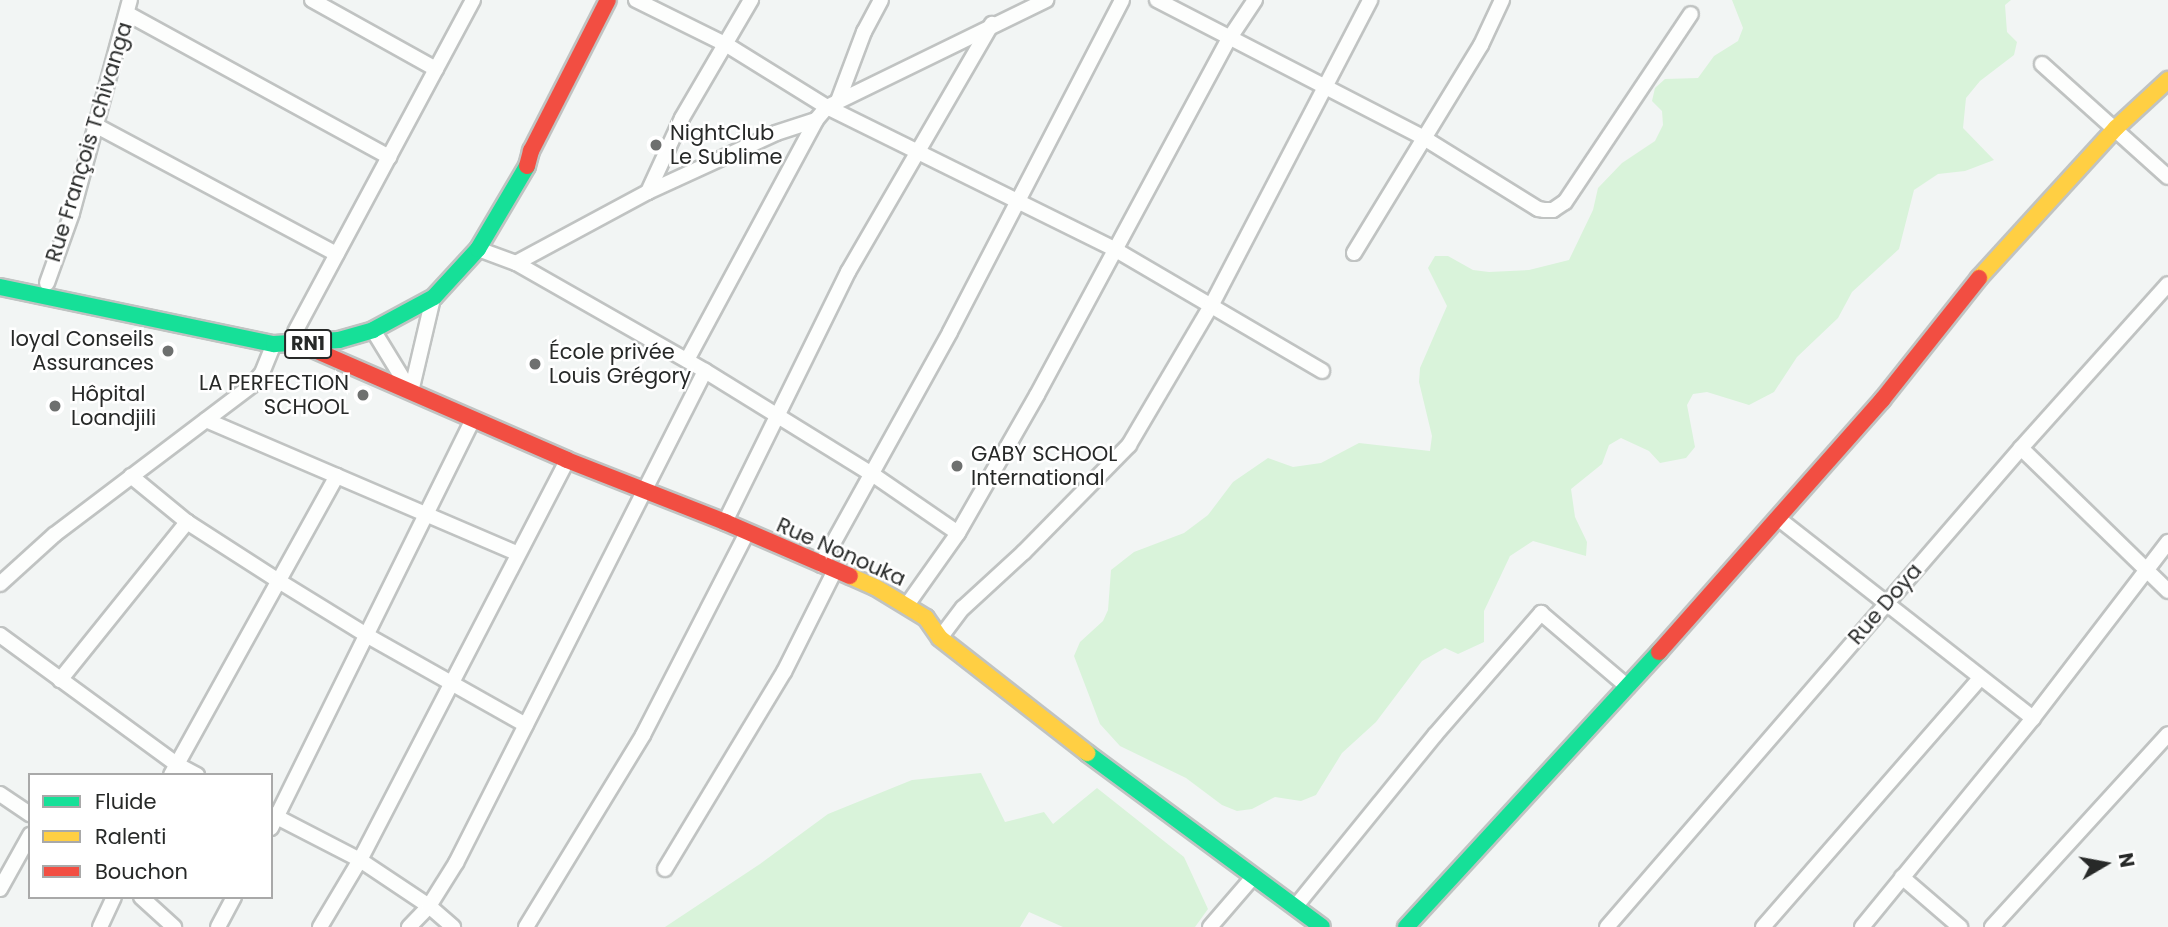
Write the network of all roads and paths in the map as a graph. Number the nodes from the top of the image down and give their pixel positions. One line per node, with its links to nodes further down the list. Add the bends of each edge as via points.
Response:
1 (312, 0): 19 (street)
2 (473, 0): 19 (street)
3 (608, 0): 27 (main road, RN1)
4 (636, 0): 17 (street)
5 (751, 0): 17 (street)
6 (881, 0): 22 (street)
7 (1046, 0): 15 (street)
8 (1122, 0): 32 (street)
9 (1157, 0): 16 (street)
10 (1255, 0): 16 (street)
11 (1370, 0): 21 (street)
12 (1502, 0): 26 (street, via 1481,45)
13 (129, 7): 24 (street, Rue François Tchivanga); 29 (street)
14 (1691, 14): 26 (street, via 1565,202 1553,210 1538,209)
15 (992, 24): 22 (street); 28 (street)
16 (1229, 39): 21 (street); 34 (street)
17 (727, 45): 22 (street); 31 (street, via 682,118)
18 (2042, 64): 25 (street)
19 (436, 69): 29 (street)
20 (2168, 80): 25 (main road)
21 (1325, 88): 26 (street); 43 (street)
22 (833, 104): 23 (street); 28 (street)
23 (816, 120): 31 (street, via 776,133); 47 (street)
24 (96, 125): 36 (street); 39 (street, Rue François Tchivanga)
25 (2116, 128): 30 (street); 61 (main road, via 1960,299 1882,400)
26 (1424, 138): 35 (street)
27 (531, 151): 33 (main road, RN1, via 525,172); 45 (main road, RN1, via 460,259 421,292 362,324)
28 (916, 151): 32 (street); 51 (street)
29 (389, 157): 36 (street)
30 (2168, 177)
31 (648, 192): 37 (street)
32 (1017, 202): 34 (street); 56 (street)
33 (478, 249): 37 (street); 42 (main road, RN1)
34 (1116, 250): 43 (street); 65 (street)
35 (1354, 253)
36 (337, 254): 45 (street)
37 (516, 263): 47 (street)
38 (0, 271): 39 (main road, RN1)
39 (47, 283): 45 (main road, RN1)
40 (2168, 284): 54 (street, Rue Doya)
41 (0, 287): 46 (main road, RN1)
42 (434, 297): 44 (main road, RN1); 50 (street)
43 (1211, 306): 49 (street); 77 (street, via 1129,445 963,608)
44 (373, 330): 45 (main road, RN1, via 339,341); 50 (street)
45 (299, 338): 46 (main road, RN1); 50 (main road, Rue Nonouka)
46 (274, 344): 52 (street, via 257,379)
47 (687, 360): 48 (street)
48 (705, 370): 51 (street); 59 (street)
49 (1322, 371)
50 (411, 392): 53 (main road, Rue Nonouka)
51 (776, 414): 56 (street); 63 (street)
52 (206, 420): 57 (street); 58 (street)
53 (473, 420): 55 (main road, Rue Nonouka); 60 (street)
54 (2021, 448): 69 (street); 73 (street, Rue Doya)
55 (567, 460): 59 (main road, Rue Nonouka); 67 (street)
56 (872, 474): 65 (street); 68 (street)
57 (131, 476): 62 (street); 71 (street)
58 (337, 476): 60 (street); 70 (street)
59 (642, 490): 63 (main road, Rue Nonouka); 83 (street)
60 (429, 513): 67 (street); 76 (street)
61 (1779, 519): 73 (street); 81 (main road)
62 (187, 522): 70 (street); 79 (street)
63 (725, 522): 64 (main road, Rue Nonouka)
64 (747, 533): 68 (main road, Rue Nonouka); 106 (street, via 643,735)
65 (958, 533): 74 (street)
66 (2168, 542): 69 (street)
67 (517, 553): 80 (street)
68 (828, 568): 74 (main road, Rue Nonouka); 91 (street, via 784,672)
69 (2148, 569): 72 (street); 82 (street)
70 (277, 580): 76 (street); 85 (street)
71 (0, 584)
72 (2168, 590)
73 (1885, 604): 78 (street); 110 (street, Rue Doya)
74 (907, 605): 77 (main road, Rue Nonouka, via 926,618)
75 (0, 635): 79 (street)
76 (368, 636): 80 (street); 88 (street)
77 (940, 638): 92 (main road, Rue Nonouka, via 1124,782)
78 (1980, 677): 82 (street); 111 (street)
79 (60, 680): 85 (street)
80 (454, 683): 83 (street); 90 (street)
81 (1628, 687): 99 (street, via 1541,614); 109 (main road)
82 (2033, 718): 93 (street)
83 (526, 724): 98 (street, via 456,863)
84 (2168, 734): 114 (street)
85 (174, 769)
86 (0, 794): 87 (street)
87 (28, 813)
88 (273, 820): 90 (street)
89 (28, 839): 94 (street)
90 (360, 860): 98 (street); 103 (street)
91 (665, 869)
92 (1254, 876): 99 (main road, Rue Nonouka); 107 (street)
93 (1902, 877): 112 (street); 113 (street)
94 (0, 889)
95 (113, 899): 100 (street)
96 (143, 899): 101 (street)
97 (233, 899): 102 (street)
98 (429, 906): 104 (street); 105 (street)
99 (1296, 906): 108 (main road, Rue Nonouka)
100 (100, 927)
101 (174, 927)
102 (218, 927)
103 (320, 927)
104 (409, 927)
105 (453, 927)
106 (526, 927)
107 (1210, 927)
108 (1322, 927)
109 (1406, 927)
110 (1607, 927)
111 (1763, 927)
112 (1862, 927)
113 (1960, 927)
114 (1992, 927)

